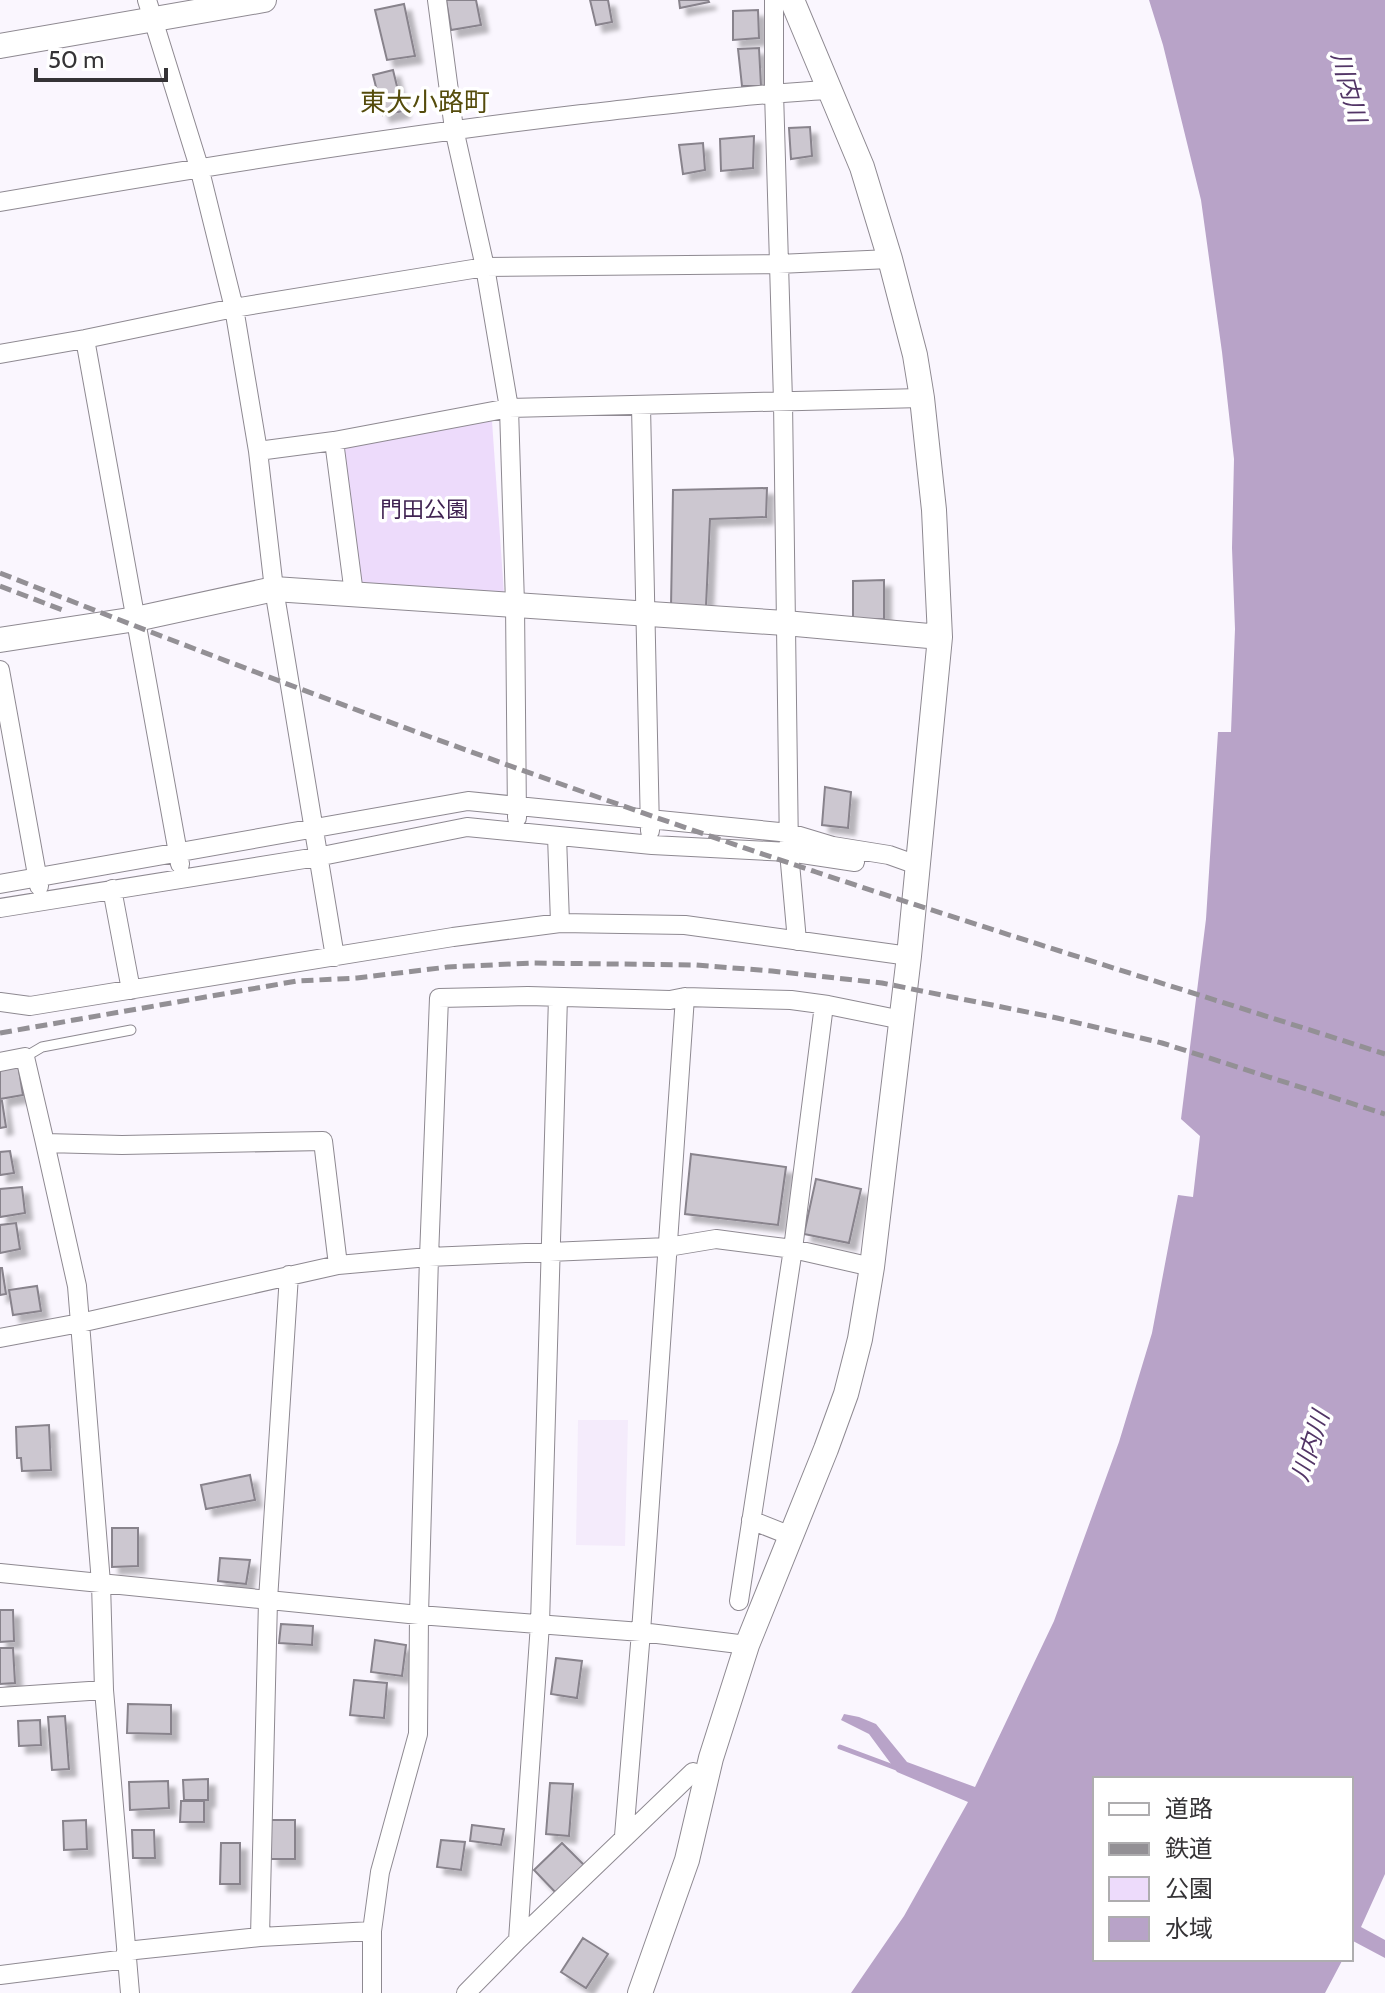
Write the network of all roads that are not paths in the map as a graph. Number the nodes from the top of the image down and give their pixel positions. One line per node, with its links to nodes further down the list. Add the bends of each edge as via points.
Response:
1 (264, 0): 5 (street)
2 (437, 0): 9 (street)
3 (774, 0): 8 (street)
4 (792, 0): 7 (street)
5 (150, 9): 6 (street); 10 (street)
6 (0, 46)
7 (830, 90): 8 (street); 12 (street, via 862,167)
8 (774, 92): 9 (street); 13 (street)
9 (454, 129): 10 (street); 14 (street)
10 (199, 167): 11 (street); 15 (street)
11 (0, 202)
12 (890, 259): 13 (street); 18 (street)
13 (778, 264): 14 (street); 19 (street)
14 (485, 267): 15 (street); 21 (street)
15 (234, 308): 16 (street); 23 (street)
16 (85, 339): 17 (street); 28 (street)
17 (0, 354)
18 (922, 398): 19 (street); 30 (street)
19 (783, 401): 20 (street); 29 (street)
20 (641, 406): 21 (street); 27 (street)
21 (509, 408): 22 (street); 26 (street)
22 (334, 441): 23 (street); 25 (street)
23 (258, 451): 24 (street)
24 (274, 589): 25 (street); 28 (street); 36 (street)
25 (354, 594): 26 (street)
26 (515, 604): 27 (street); 34 (street)
27 (645, 614): 29 (street); 35 (street)
28 (136, 619): 31 (street); 42 (street)
29 (785, 623): 30 (street); 38 (street)
30 (940, 637): 44 (street)
31 (0, 640)
32 (0, 670): 33 (street)
33 (9, 772): 45 (street)
34 (516, 806): 35 (street); 36 (street, via 468,801); 37 (street)
35 (648, 819): 38 (street); 40 (street)
36 (312, 828): 42 (street); 43 (street)
37 (519, 833): 39 (street); 43 (street, via 467,827)
38 (790, 833): 41 (street); 44 (street)
39 (557, 836): 40 (street); 51 (street)
40 (652, 845): 41 (street)
41 (789, 852): 44 (street, via 886,867); 52 (street)
42 (178, 853): 45 (street); 46 (street)
43 (317, 857): 46 (street); 54 (street)
44 (917, 865): 53 (street)
45 (38, 877): 47 (street); 49 (street)
46 (183, 878): 48 (street)
47 (0, 884)
48 (112, 889): 49 (street); 55 (street)
49 (42, 901): 50 (street)
50 (0, 908)
51 (560, 923): 52 (street, via 685,925); 54 (street)
52 (797, 941): 53 (street)
53 (909, 956): 60 (street)
54 (335, 957): 55 (street)
55 (131, 990): 58 (street, via 30,1006)
56 (558, 997): 57 (street); 67 (street); 68 (street, via 439,998)
57 (685, 997): 59 (street); 65 (street)
58 (0, 1002)
59 (824, 1005): 60 (street); 66 (street)
60 (902, 1020): 70 (street)
61 (131, 1030): 62 (lane, via 42,1047)
62 (25, 1057): 63 (street); 64 (street)
63 (0, 1062)
64 (45, 1143): 69 (street, via 323,1141); 72 (street, via 77,1286)
65 (668, 1247): 66 (street, via 716,1239); 67 (street); 82 (street)
66 (793, 1249): 70 (street); 74 (street)
67 (552, 1251): 68 (street); 81 (street)
68 (429, 1257): 69 (street); 80 (street)
69 (338, 1265): 71 (street)
70 (872, 1267): 75 (street, via 846,1394)
71 (289, 1275): 72 (street); 78 (street)
72 (80, 1323): 73 (street); 77 (street)
73 (0, 1338)
74 (751, 1520): 75 (street); 79 (street)
75 (791, 1536): 83 (street)
76 (0, 1573): 77 (street)
77 (101, 1583): 78 (street); 84 (street)
78 (268, 1600): 80 (street); 89 (street)
79 (739, 1601)
80 (419, 1615): 81 (street); 88 (street, via 418,1734 380,1872)
81 (540, 1624): 82 (street); 90 (street)
82 (641, 1632): 83 (street); 87 (street)
83 (747, 1645): 96 (street, via 711,1758 687,1860)
84 (104, 1690): 85 (street); 91 (street)
85 (0, 1697)
86 (693, 1772): 87 (street)
87 (624, 1836): 90 (street)
88 (372, 1931): 89 (street); 94 (street)
89 (260, 1937): 91 (street)
90 (518, 1940): 95 (street)
91 (126, 1955): 92 (street); 93 (street)
92 (0, 1975)
93 (130, 1993)
94 (372, 1993)
95 (466, 1993)
96 (640, 1993)

